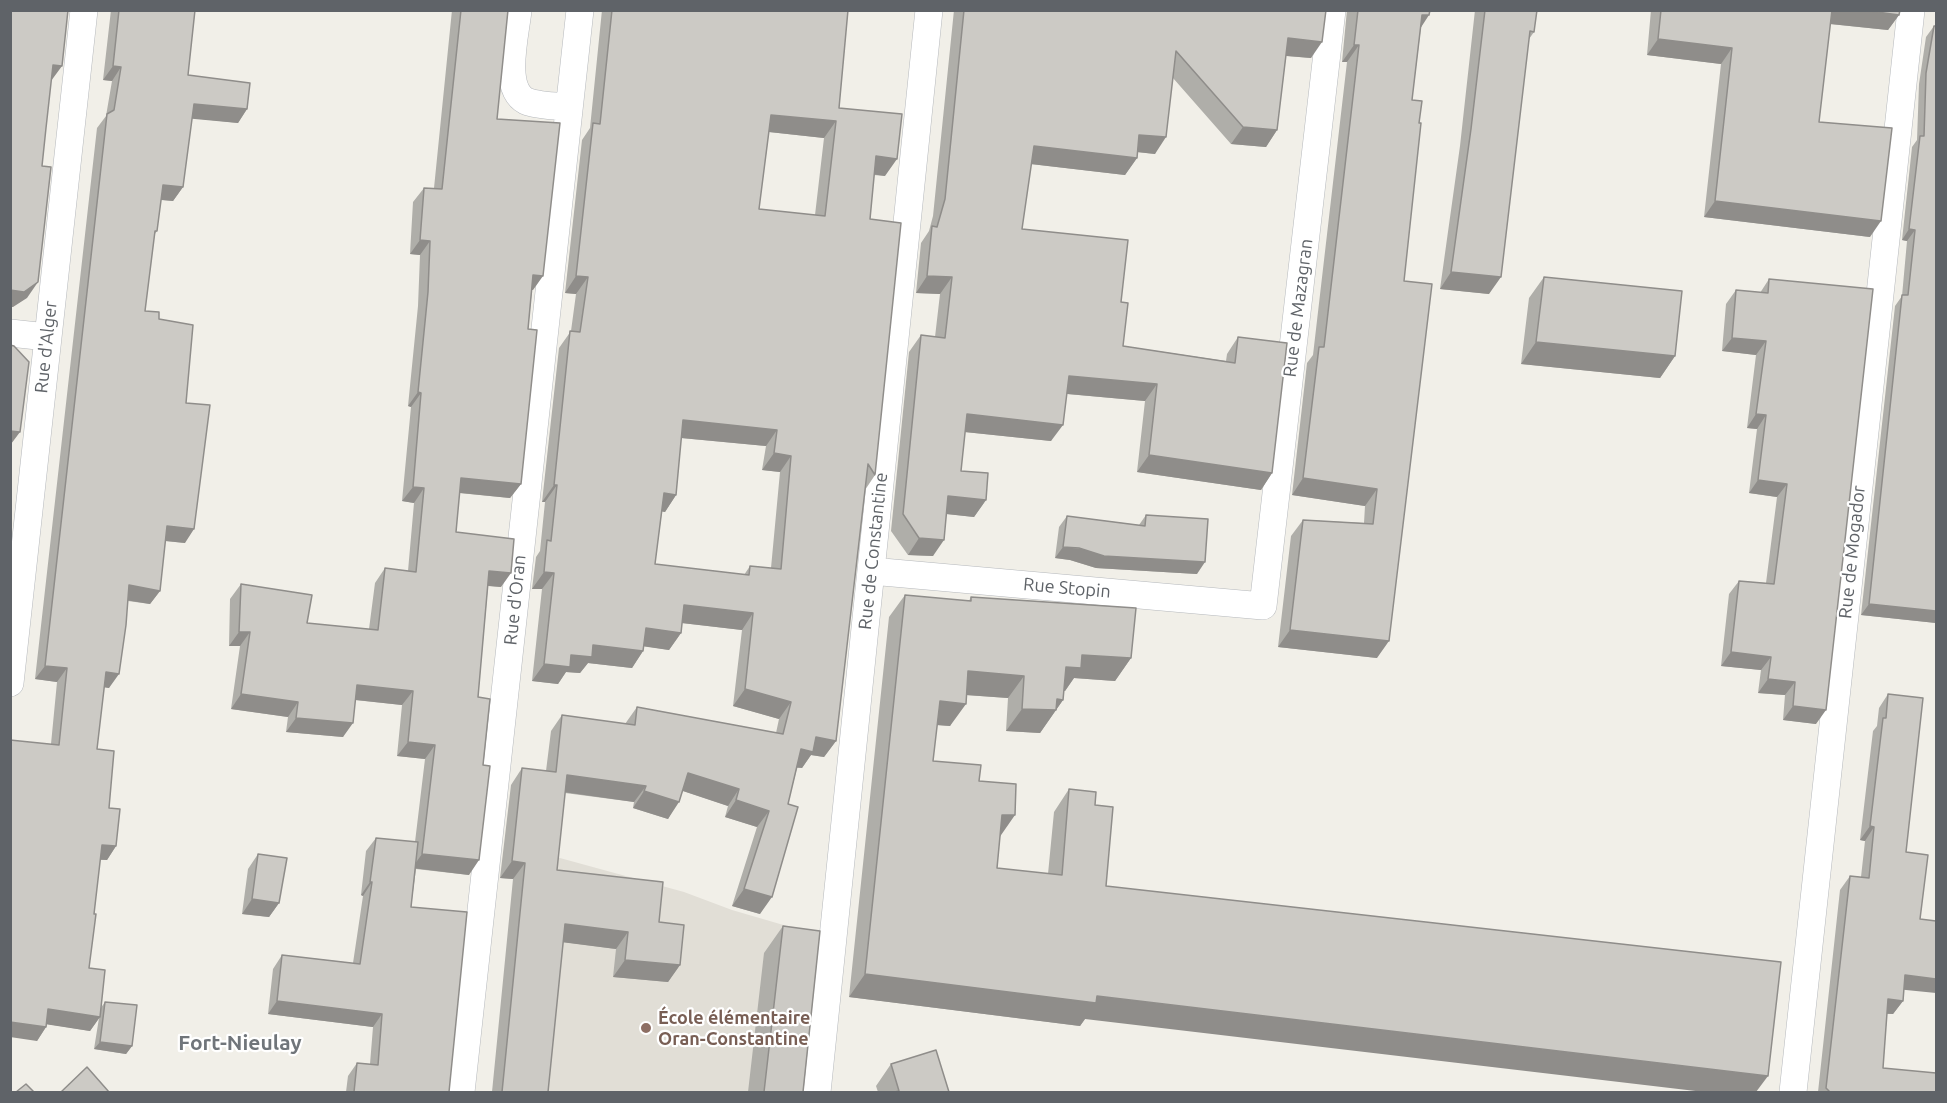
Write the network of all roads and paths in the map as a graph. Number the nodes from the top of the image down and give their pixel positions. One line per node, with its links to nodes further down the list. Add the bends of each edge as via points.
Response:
1 (84, 10): 9 (street, Rue d'Alger)
2 (518, 10): 7 (street, via 513,85 528,102)
3 (579, 10): 7 (street, Rue d'Oran)
4 (929, 10): 10 (street, Rue de Constantine)
5 (1332, 10): 11 (street, Rue de Mazagran)
6 (1911, 10): 15 (street, Rue de Mogador)
7 (569, 107): 13 (street, Rue d'Oran)
8 (10, 333): 9 (street)
9 (47, 338): 12 (street, Rue d'Alger)
10 (871, 571): 11 (street, Rue Stopin); 14 (street, Rue de Constantine)
11 (1263, 606)
12 (10, 683)
13 (461, 1092)
14 (817, 1092)
15 (1793, 1092)

